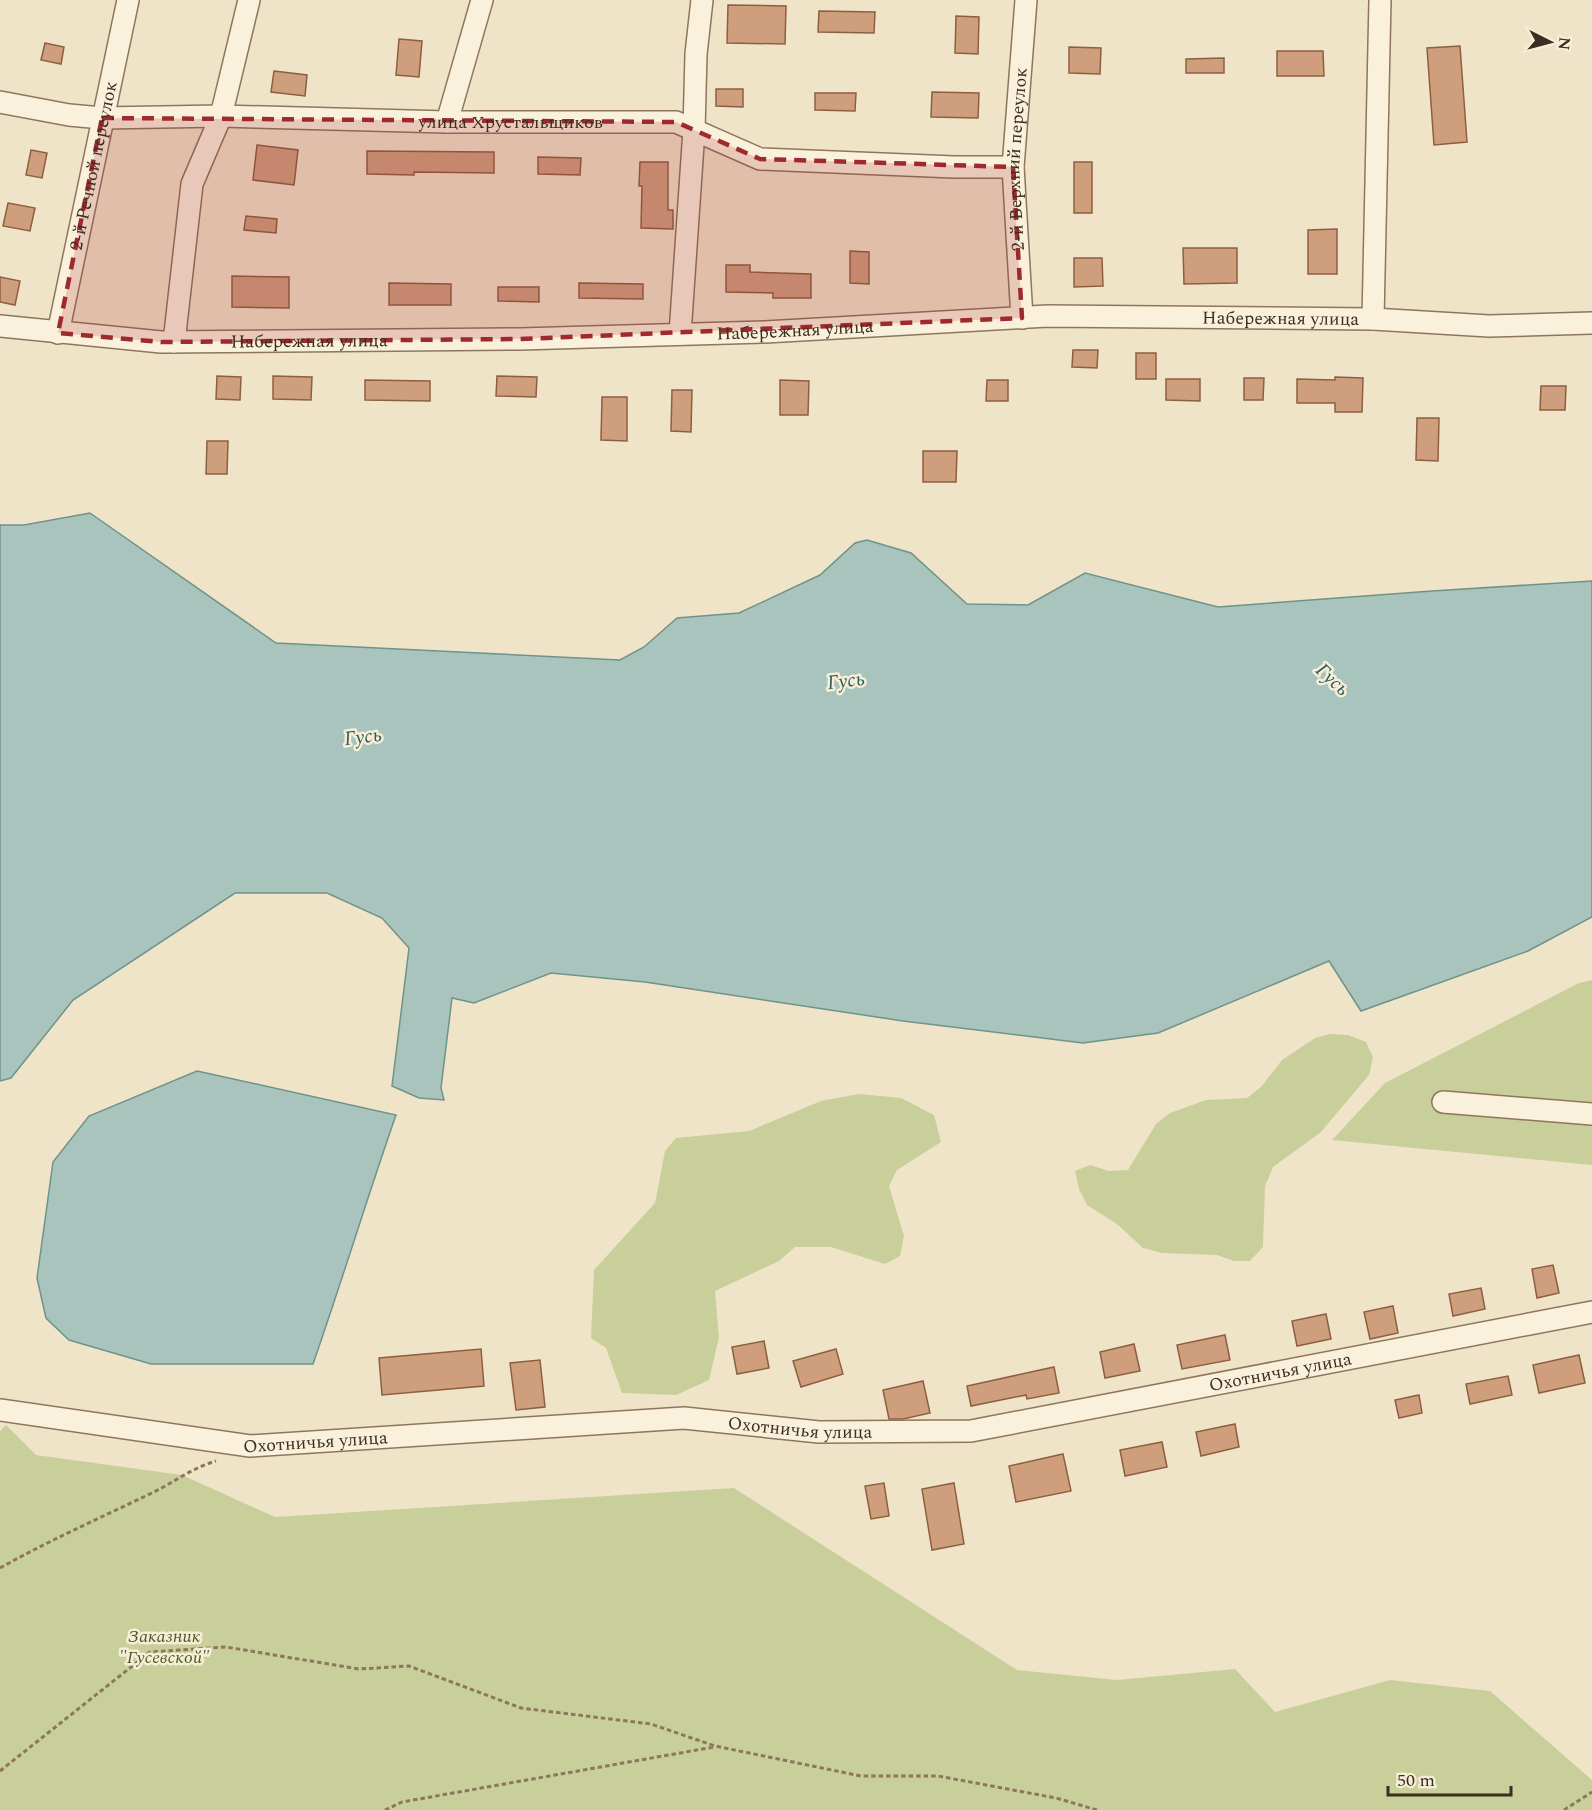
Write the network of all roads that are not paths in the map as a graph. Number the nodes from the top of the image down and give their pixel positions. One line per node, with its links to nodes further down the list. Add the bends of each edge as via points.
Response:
1 (128, 0): 9 (street, 2-й Речной переулок)
2 (249, 0): 8 (street)
3 (482, 0): 10 (street)
4 (702, 0): 11 (street)
5 (1026, 0): 12 (street, 2-й Верхний переулок)
6 (1380, 0): 14 (street)
7 (0, 102): 9 (street, улица Хрустальщиков)
8 (221, 116): 9 (street, улица Хрустальщиков); 10 (street, улица Хрустальщиков); 19 (street, via 192,184)
9 (102, 118): 17 (street, 2-й Речной переулок)
10 (447, 122): 11 (street, улица Хрустальщиков, via 676,122)
11 (694, 130): 12 (street, улица Хрустальщиков, via 760,159); 18 (street)
12 (1013, 167): 13 (street, 2-й Верхний переулок)
13 (1022, 318): 14 (street, Набережная улица); 18 (street, Набережная улица)
14 (1373, 319): 15 (street, Набережная улица, via 1490,326)
15 (1592, 323)
16 (0, 326): 17 (street, Набережная улица)
17 (58, 333): 19 (street, Набережная улица)
18 (680, 334): 19 (street, Набережная улица)
19 (174, 342)
20 (1443, 1102): 21 (street)
21 (1592, 1114)
22 (1592, 1312): 23 (street, Охотничья улица, via 971,1431 819,1432 684,1418 250,1446)
23 (0, 1410)

